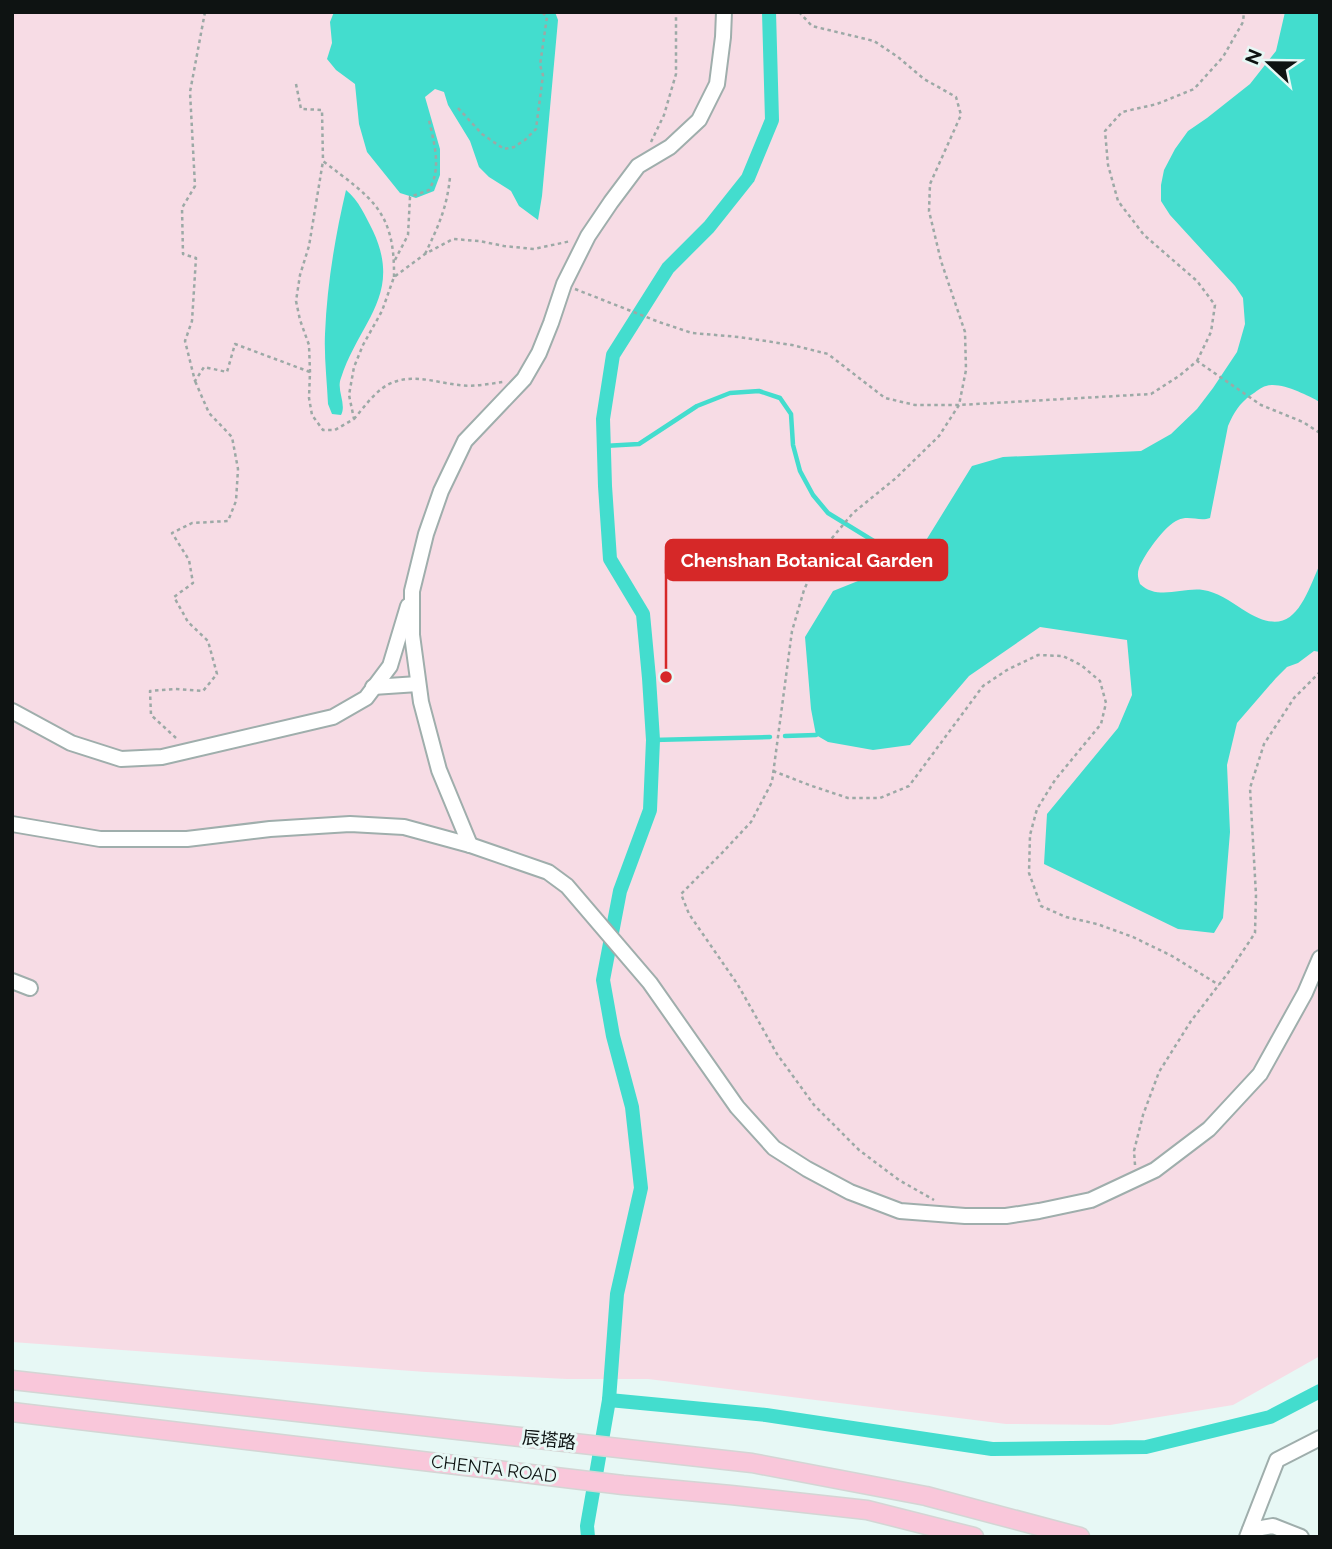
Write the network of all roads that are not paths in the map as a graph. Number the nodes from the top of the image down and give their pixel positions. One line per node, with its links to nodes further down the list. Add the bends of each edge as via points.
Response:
1 (724, 12): 2 (lane, via 717,83 699,120 670,147 638,166 588,236 524,379 465,441 441,491)
2 (412, 591): 3 (lane); 4 (lane, via 390,666)
3 (418, 684): 4 (lane); 7 (lane, via 439,770)
4 (373, 687): 5 (lane, via 366,698 333,717 162,757 121,759 71,743)
5 (12, 711)
6 (12, 824): 7 (lane, via 100,839 187,839 351,824 404,827)
7 (470, 845): 8 (lane, via 548,873 567,886 650,983 737,1107 774,1148 850,1192 901,1211 1006,1216 1091,1200 1155,1170 1209,1129 1260,1074)
8 (1320, 958)
9 (12, 981): 10 (lane)
10 (30, 988)
11 (12, 1380): 16 (main road, 辰塔路, via 752,1463 926,1496)
12 (12, 1412): 15 (main road, CHENTA ROAD, via 867,1510)
13 (1320, 1438): 14 (lane, via 1278,1460)
14 (1249, 1533): 17 (lane, via 1273,1526)
15 (974, 1537)
16 (1080, 1537)
17 (1301, 1537)

